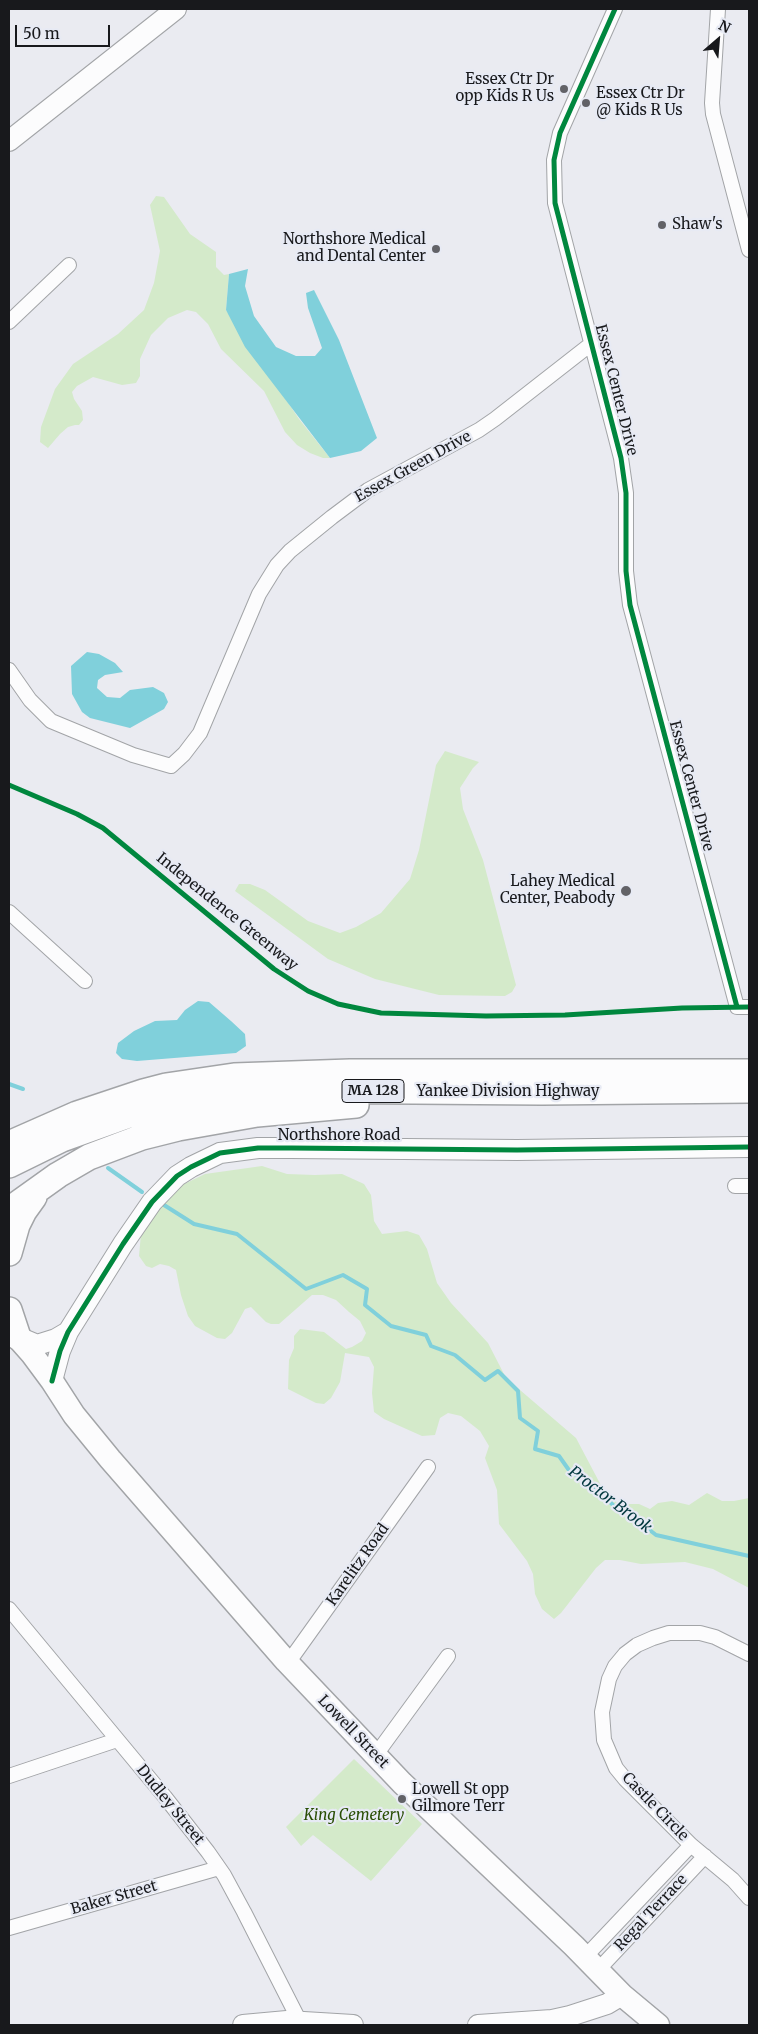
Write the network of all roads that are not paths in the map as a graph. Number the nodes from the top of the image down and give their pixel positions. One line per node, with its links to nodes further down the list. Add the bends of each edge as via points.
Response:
1 (176, 9): 4 (street)
2 (615, 9): 8 (street, Essex Center Drive, via 565,120 554,160 555,203)
3 (718, 9): 5 (street, via 713,114)
4 (9, 141)
5 (749, 250)
6 (69, 266): 7 (street)
7 (9, 322)
8 (591, 344): 9 (street, Essex Green Drive, via 487,424 368,490 317,528 277,565 259,594 200,733 171,766 133,755 51,721 30,700); 12 (street, Essex Center Drive, via 624,477 630,605 737,1007)
9 (9, 670)
10 (9, 912): 11 (street)
11 (84, 981)
12 (749, 1007)
13 (749, 1072): 14 (highway, Yankee Division Highway / MA 128)
14 (258, 1074): 17 (highway, via 194,1073 148,1080 27,1122); 18 (highway, Yankee Division Highway / MA 128, via 143,1092 77,1114)
15 (749, 1090): 16 (highway, Yankee Division Highway / MA 128)
16 (455, 1092): 20 (highway, Yankee Division Highway / MA 128, via 286,1090 195,1099 105,1122); 21 (highway, via 257,1114 178,1128 112,1147)
17 (9, 1124)
18 (9, 1144)
19 (749, 1147): 27 (street, Northshore Road, via 517,1150 258,1148 220,1153 177,1176 152,1202)
20 (9, 1165)
21 (46, 1183): 24 (highway); 25 (highway, via 24,1211)
22 (735, 1186): 23 (street)
23 (749, 1186)
24 (9, 1210)
25 (9, 1253)
26 (9, 1310): 28 (highway)
27 (68, 1332): 28 (street, via 37,1345); 29 (street, Northshore Road)
28 (12, 1338): 29 (main road, Lowell Street); 30 (main road, Lowell Street, via 55,1400)
29 (52, 1381): 30 (main road, Lowell Street)
30 (74, 1416): 35 (main road, Lowell Street)
31 (428, 1467): 35 (street, Karelitz Road)
32 (12, 1617): 36 (street, Dudley Street)
33 (749, 1654): 39 (street, Castle Circle, via 700,1633 669,1633 637,1645 625,1654 609,1678 602,1712 604,1740 609,1754 625,1779)
34 (448, 1656): 37 (street)
35 (288, 1663): 37 (main road, Lowell Street)
36 (116, 1740): 38 (street); 41 (street, Dudley Street, via 166,1797)
37 (375, 1756): 44 (main road, Lowell Street)
38 (9, 1776)
39 (691, 1845): 40 (street, Castle Circle); 44 (street, Regal Terrace)
40 (705, 1856): 42 (street, Castle Circle); 44 (street, Regal Terrace)
41 (219, 1868): 43 (street, Baker Street); 46 (street, Dudley Street)
42 (749, 1898)
43 (9, 1928)
44 (592, 1964): 45 (main road, Lowell Street)
45 (622, 1995): 49 (street, via 607,2004 552,2020); 50 (main road, Lowell Street)
46 (300, 2022): 47 (street); 48 (street)
47 (243, 2025)
48 (353, 2025)
49 (478, 2025)
50 (658, 2025)

